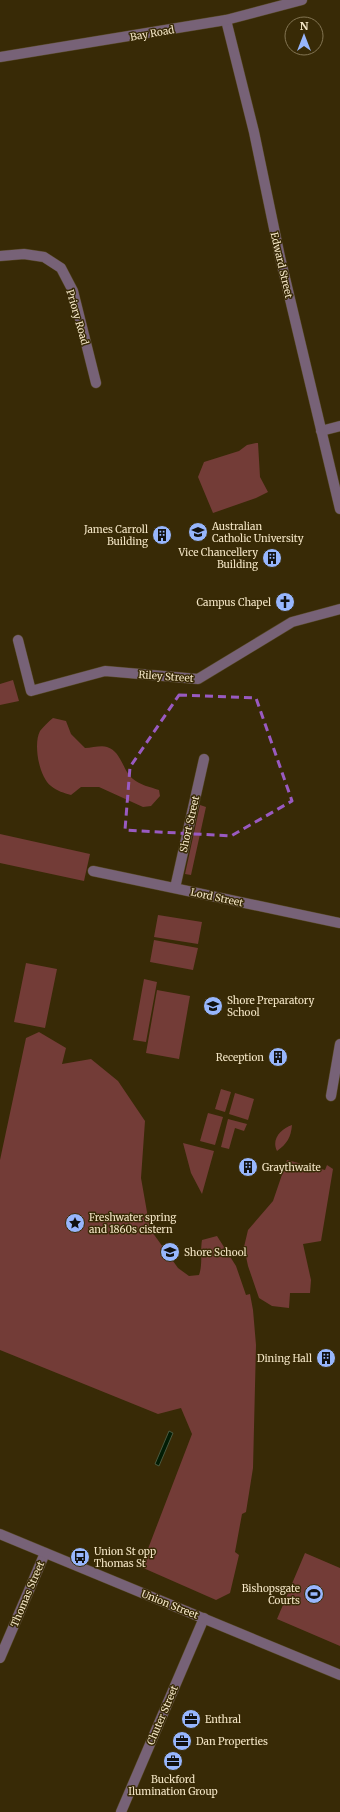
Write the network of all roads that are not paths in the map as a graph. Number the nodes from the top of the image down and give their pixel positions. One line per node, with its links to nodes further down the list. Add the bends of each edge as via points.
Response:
1 (302, 0): 2 (street, Bay Road)
2 (226, 20): 3 (street, Bay Road); 7 (street, Edward Street, via 254,132 279,253)
3 (0, 57)
4 (0, 256): 5 (street, Priory Road, via 24,254 44,257 61,268 73,291)
5 (96, 383)
6 (340, 426): 7 (street)
7 (321, 431): 8 (street, Edward Street)
8 (340, 509)
9 (340, 609): 10 (street, Riley Street, via 292,622 198,679 105,672 31,691)
10 (18, 640)
11 (204, 759): 13 (street, Short Street)
12 (93, 871): 13 (street, Lord Street)
13 (175, 888): 14 (street, Lord Street)
14 (340, 923)
15 (340, 1044): 16 (street)
16 (331, 1096)
17 (0, 1534): 18 (street, Union Street)
18 (45, 1553): 19 (street, Union Street); 20 (street, Thomas Street)
19 (204, 1618): 21 (street, Union Street); 22 (street, Chuter Street)
20 (0, 1658)
21 (340, 1675)
22 (121, 1812)

